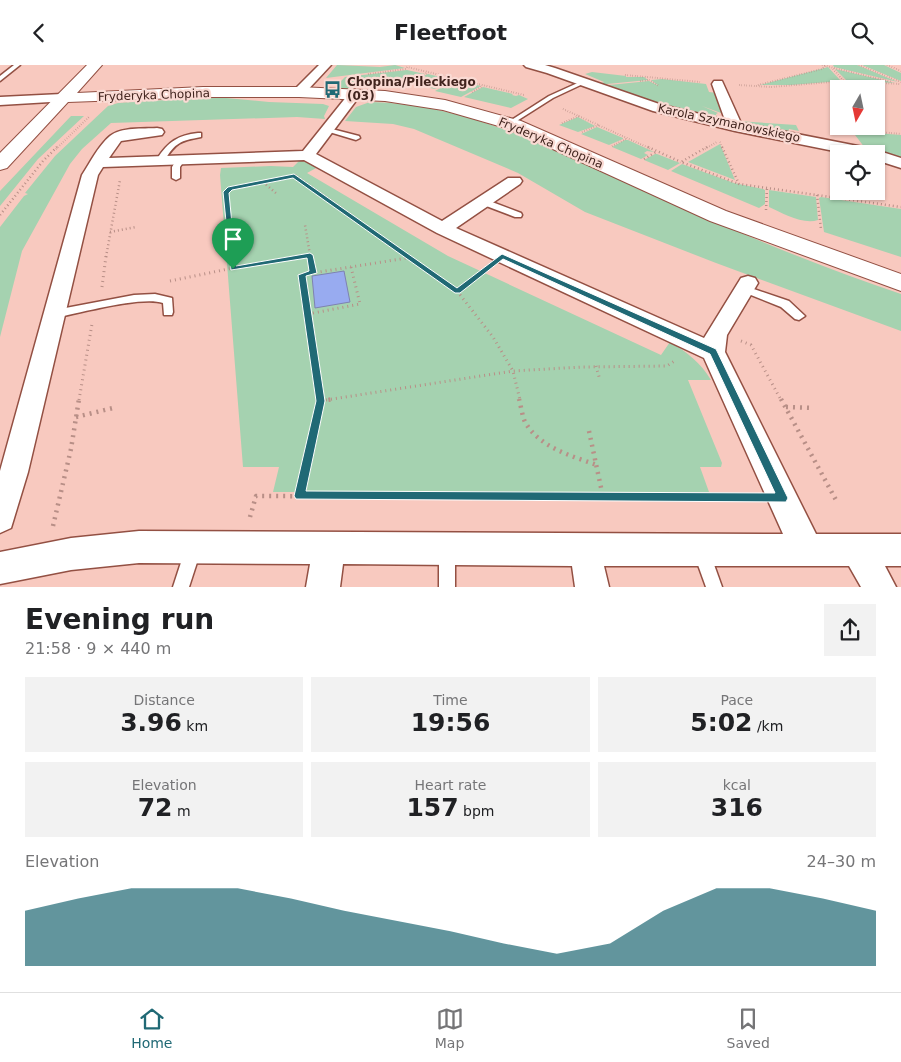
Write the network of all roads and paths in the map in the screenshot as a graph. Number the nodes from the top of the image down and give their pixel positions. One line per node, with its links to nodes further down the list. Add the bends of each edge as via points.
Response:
1 (17, 65): 12 (lane)
2 (95, 65): 22 (street)
3 (325, 65): 19 (street)
4 (530, 65): 14 (street, Karola Szymanowskiego)
5 (825, 65): 8 (path); 17 (path, via 822,69)
6 (859, 65): 15 (path)
7 (887, 65): 10 (path)
8 (831, 66): 13 (path); 15 (path)
9 (407, 67): 24 (path)
10 (901, 71)
11 (650, 77): 18 (path, via 649,80)
12 (0, 79)
13 (843, 80)
14 (584, 82): 24 (lane); 28 (street, Karola Szymanowskiego, via 658,108)
15 (901, 83)
16 (718, 84): 28 (street)
17 (755, 85)
18 (659, 86)
19 (299, 92): 20 (street, Fryderyka Chopina); 21 (street, Fryderyka Chopina)
20 (355, 95): 26 (street, Fryderyka Chopina, via 426,102); 30 (street)
21 (106, 97): 22 (street, Fryderyka Chopina); 60 (path, via 95,112 43,161)
22 (62, 98): 23 (street); 46 (street)
23 (0, 101)
24 (544, 101): 25 (path); 26 (lane)
25 (579, 116): 27 (path); 29 (path, via 556,125)
26 (510, 123): 76 (street, Fryderyka Chopina, via 718,216)
27 (599, 125): 33 (path, via 577,134); 35 (path)
28 (736, 127): 36 (street, Karola Szymanowskiego)
29 (563, 128)
30 (328, 129): 34 (lane); 42 (street)
31 (157, 132): 44 (street, via 116,138)
32 (198, 135): 40 (lane, via 184,136 171,143)
33 (585, 137)
34 (356, 138)
35 (627, 138): 37 (path, via 609,147); 38 (path)
36 (830, 145)
37 (617, 151)
38 (656, 152): 43 (path); 47 (path, via 641,161)
39 (885, 157): 45 (street, Karola Szymanowskiego)
40 (161, 159): 41 (street); 44 (street)
41 (182, 159): 42 (street); 50 (lane, via 176,167)
42 (303, 162): 48 (path); 64 (street)
43 (681, 162): 53 (path); 53 (path, via 720,141)
44 (97, 163): 81 (street, via 90,175)
45 (901, 163)
46 (0, 164)
47 (650, 164)
48 (294, 176): 52 (path); 71 (path)
49 (121, 177): 66 (path)
50 (176, 177)
51 (514, 181): 57 (street)
52 (263, 182): 55 (path); 68 (path, via 226,192)
53 (739, 184): 54 (path)
54 (767, 188): 56 (path); 59 (path)
55 (277, 194)
56 (817, 195): 58 (path); 65 (path, via 822,232)
57 (484, 202): 61 (lane); 64 (street)
58 (901, 207)
59 (766, 213)
60 (0, 215)
61 (518, 215)
62 (304, 225): 69 (path)
63 (136, 227): 66 (path)
64 (443, 229): 70 (street)
65 (813, 229)
66 (110, 232): 79 (path, via 101,294)
67 (248, 232): 68 (path)
68 (230, 235): 73 (path)
69 (310, 255): 73 (path); 74 (path)
70 (502, 256): 78 (path); 84 (street)
71 (408, 257): 72 (path); 78 (path)
72 (351, 267): 74 (path); 82 (path, via 360,305)
73 (233, 269): 75 (path)
74 (313, 273): 82 (path, via 302,275)
75 (167, 281)
76 (901, 283)
77 (746, 286): 83 (lane, via 785,304); 84 (street, via 716,335)
78 (457, 291): 87 (path, via 493,337)
79 (93, 307): 80 (lane, via 155,297 168,301); 81 (lane); 93 (path)
80 (168, 312)
81 (55, 314): 99 (street)
82 (308, 314): 89 (path)
83 (799, 316)
84 (713, 352): 98 (street)
85 (678, 359): 86 (path, via 667,366)
86 (596, 366): 87 (path); 88 (path)
87 (513, 371): 89 (path); 95 (path, via 524,420 535,436 565,454)
88 (600, 380)
89 (321, 401): 96 (path)
90 (785, 407): 92 (path)
91 (113, 408): 93 (path)
92 (812, 408)
93 (76, 417): 109 (path)
94 (590, 431): 95 (path)
95 (597, 465): 97 (path)
96 (299, 496): 97 (path); 100 (path, via 256,496)
97 (603, 497): 98 (path)
98 (783, 498): 107 (street)
99 (0, 518)
100 (248, 523)
101 (193, 548): 102 (street); 109 (street, via 139,547); 111 (lane)
102 (330, 548): 103 (street); 112 (street)
103 (447, 549): 105 (street); 113 (lane)
104 (858, 549): 107 (street); 108 (street); 116 (street)
105 (585, 550): 106 (street); 114 (street)
106 (700, 550): 107 (street); 115 (lane)
107 (807, 550)
108 (901, 550)
109 (44, 559): 110 (street)
110 (0, 568)
111 (181, 587)
112 (323, 587)
113 (448, 587)
114 (592, 587)
115 (714, 587)
116 (879, 587)

